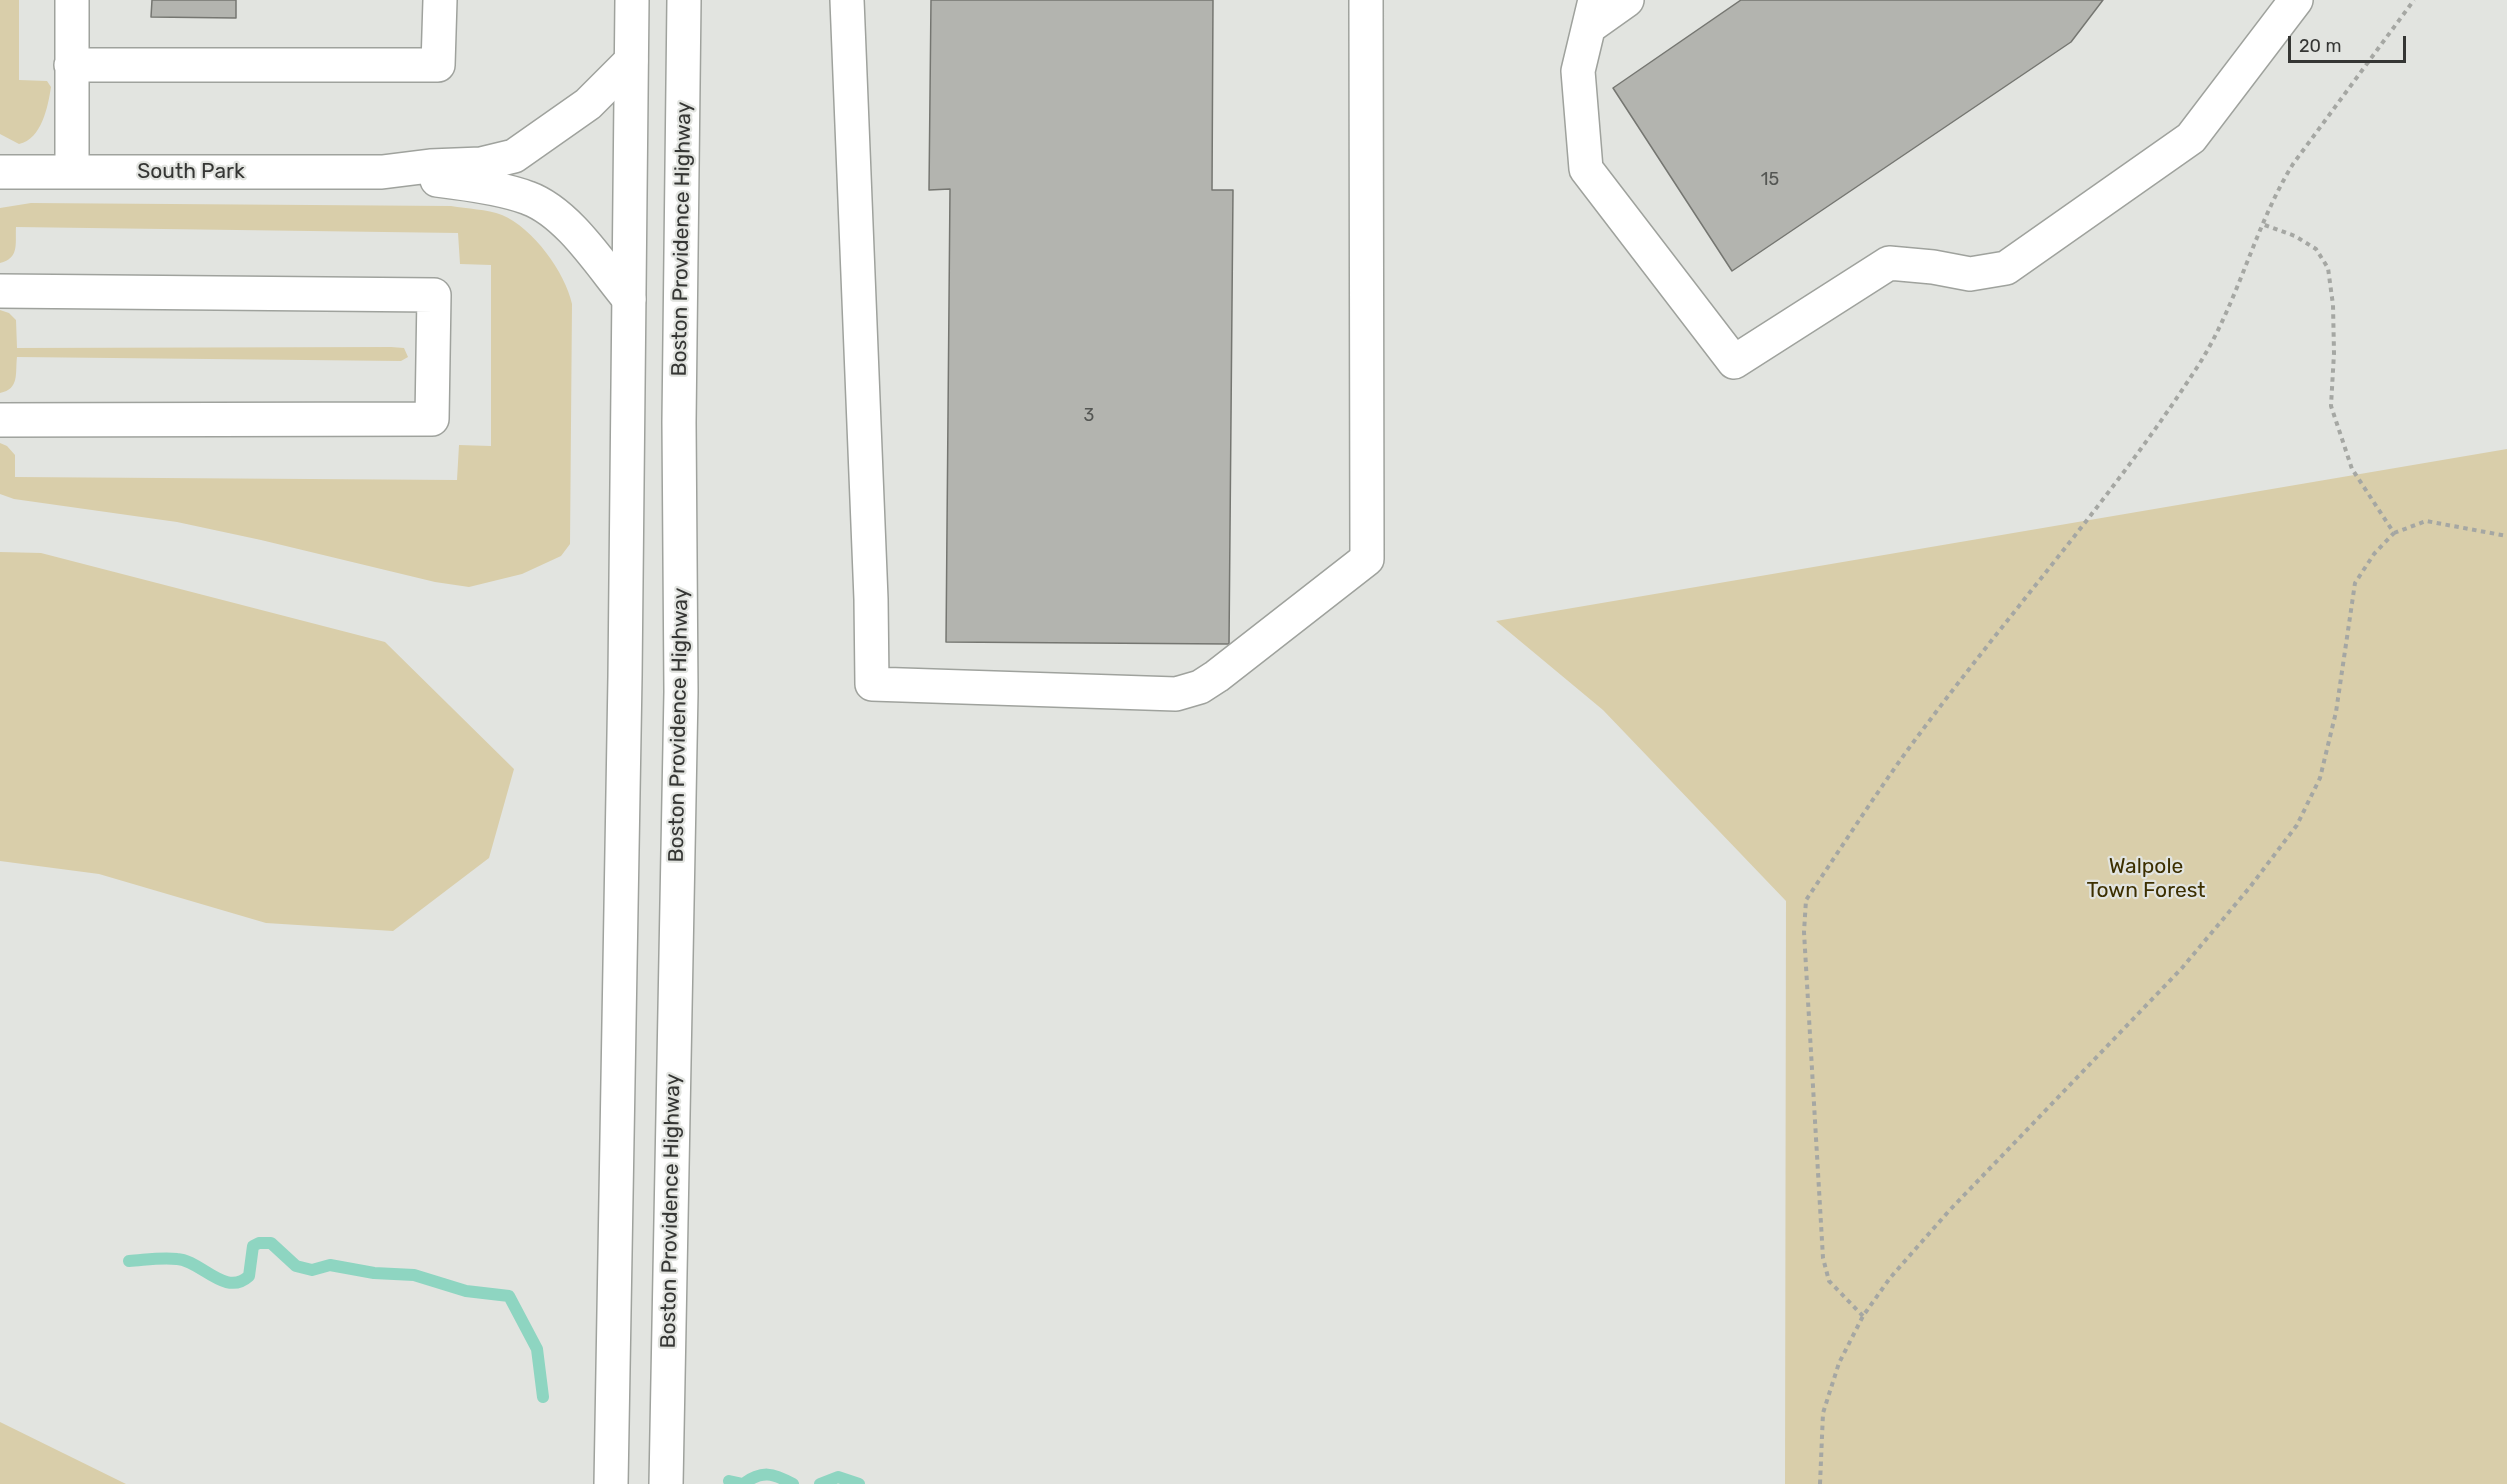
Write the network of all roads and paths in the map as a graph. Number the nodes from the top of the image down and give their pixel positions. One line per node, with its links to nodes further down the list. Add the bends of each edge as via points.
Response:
1 (72, 0): 12 (main road)
2 (440, 0): 12 (main road, via 438,65)
3 (632, 0): 11 (main road)
4 (684, 0): 24 (main road, Boston Providence Highway, via 679,422 681,692)
5 (847, 0): 6 (main road, via 872,684 1176,694 1200,687 1217,676 1367,559)
6 (1366, 0)
7 (1627, 0): 10 (main road)
8 (2296, 0): 10 (main road, via 2192,138 2006,268 1970,274 1889,263 1734,362 1586,169 1578,71)
9 (2414, 0): 16 (path, via 2293,164 2275,192)
10 (1592, 13)
11 (631, 61): 15 (main road, South Park, via 588,104 514,156 481,164); 18 (main road)
12 (71, 66): 14 (main road)
13 (0, 172): 14 (main road, South Park)
14 (72, 172): 15 (main road, South Park)
15 (382, 172): 18 (main road, South Park, via 529,198 573,231)
16 (2262, 224): 20 (path, via 2316,249 2328,268 2333,305 2331,406 2352,469); 22 (path, via 2229,307 2198,367 2129,467 1926,725 1806,900 1804,932 1823,1258 1829,1281)
17 (0, 291): 19 (main road, via 434,295 432,418)
18 (629, 299): 23 (main road)
19 (0, 420)
20 (2394, 533): 21 (path, via 2426,521); 22 (path, via 2355,583 2336,712 2320,778 2297,825 2182,968 1948,1212 1890,1278)
21 (2507, 536)
22 (1863, 1316): 25 (path, via 1839,1363 1823,1413)
23 (611, 1484)
24 (666, 1484)
25 (1820, 1484)

